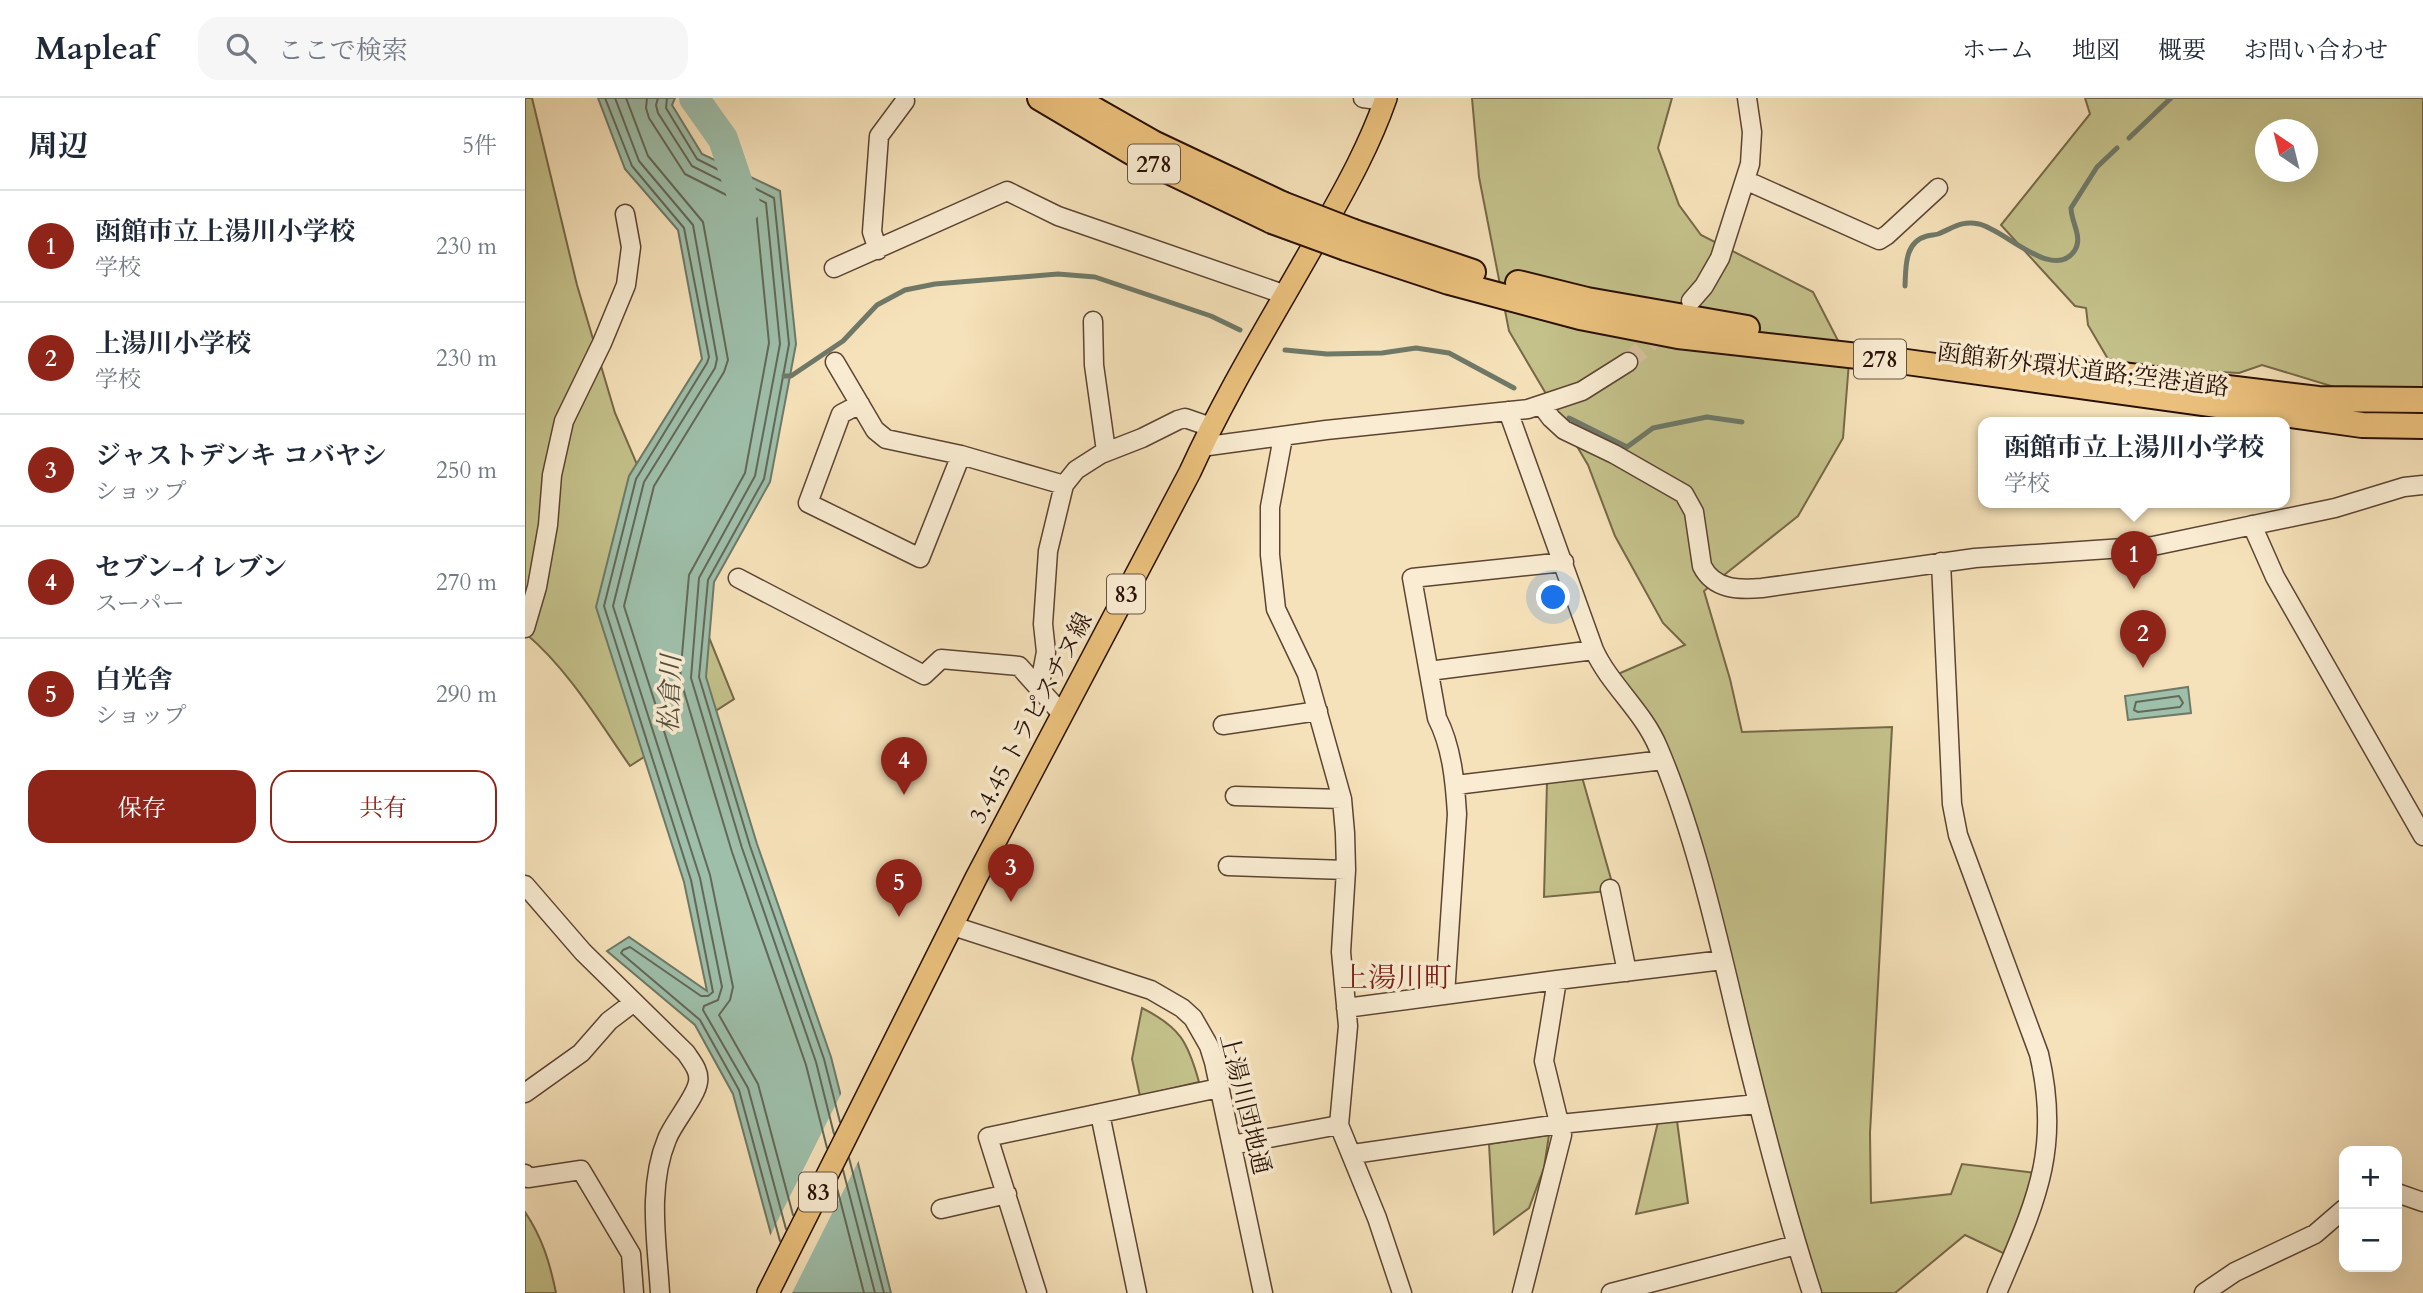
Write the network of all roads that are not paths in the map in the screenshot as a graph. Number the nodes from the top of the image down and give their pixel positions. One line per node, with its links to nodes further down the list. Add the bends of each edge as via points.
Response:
1 (1040, 98): 8 (highway, 函館新外環状道路;空港道路 / 278, via 1143,159)
2 (1074, 98): 8 (highway, 函館新外環状道路;空港道路 / 278)
3 (1747, 98): 14 (street, via 1750,164 1720,258)
4 (1375, 99): 13 (main road, 3.4.45 トラピスチヌ線 / 83, via 1367,147)
5 (905, 101): 11 (street, via 879,136 871,232)
6 (1753, 184): 7 (street, via 1879,240)
7 (1938, 188)
8 (1277, 212): 10 (highway, 函館新外環状道路;空港道路 / 278, bridge)
9 (625, 214): 34 (street, via 631,247 626,285 564,421 537,587)
10 (1350, 240): 18 (highway, 函館新外環状道路;空港道路 / 278, via 1574,297 1725,325 2318,399); 22 (highway, 函館新外環状道路;空港道路 / 278, via 1462,286 1580,317 1678,336 1885,359 2362,425)
11 (878, 250): 12 (street); 13 (street, via 1007,191 1058,216)
12 (834, 268)
13 (1286, 295): 23 (main road, 3.4.45 トラピスチヌ線 / 83)
14 (1691, 301)
15 (1093, 321): 26 (street)
16 (835, 362): 19 (street)
17 (1629, 362): 20 (street, via 1583,391)
18 (2423, 400)
19 (860, 404): 27 (street, via 886,439); 27 (street, via 841,414 808,503 920,558)
20 (1542, 406): 21 (street); 32 (street, via 1564,430 1683,494 1694,512 1702,566 1720,584 1762,588)
21 (1508, 411): 24 (street); 31 (street)
22 (2423, 426)
23 (1211, 427): 25 (main road, 3.4.45 トラピスチヌ線 / 83); 26 (street, via 1185,418)
24 (1283, 436): 25 (street); 38 (street, via 1269,528 1276,609 1307,674)
25 (1201, 447): 39 (main road, 3.4.45 トラピスチヌ線 / 83)
26 (1106, 451): 28 (street, via 1076,470)
27 (961, 455): 28 (street)
28 (1064, 485): 37 (street, via 1048,551 1045,652)
29 (2423, 485): 30 (street)
30 (2252, 525): 32 (street, via 2153,546); 45 (street, via 2275,577)
31 (1564, 562): 35 (street); 36 (street, via 1412,578)
32 (1941, 562): 82 (street, via 1952,804 1958,835 2039,1054 2047,1101 2043,1174)
33 (738, 578): 37 (street, via 924,675 941,659 1019,666)
34 (525, 628)
35 (1594, 650): 36 (street); 41 (street)
36 (1429, 671): 42 (street)
37 (1039, 689): 39 (street)
38 (1318, 711): 40 (street); 44 (street)
39 (1062, 714): 50 (main road, 3.4.45 トラピスチヌ線 / 83)
40 (1223, 725)
41 (1663, 760): 42 (street); 51 (street)
42 (1456, 785): 54 (street)
43 (1235, 796): 44 (street)
44 (1342, 799): 47 (street)
45 (2423, 836)
46 (1228, 866): 47 (street)
47 (1346, 870): 56 (street, via 1341,952)
48 (525, 885): 55 (street)
49 (1611, 888): 52 (street)
50 (953, 926): 57 (street, 上湯川団地通, via 1151,990 1171,1001 1201,1030); 74 (main road, 3.4.45 トラピスチヌ線 / 83)
51 (1723, 960): 52 (street); 59 (street)
52 (1627, 972): 53 (street)
53 (1557, 980): 54 (street); 61 (street, via 1544,1061)
54 (1445, 995): 56 (street)
55 (634, 1002): 58 (street, via 609,1021 582,1053); 73 (street, via 697,1069 698,1083 667,1138 659,1166 655,1195)
56 (1346, 1008): 62 (street)
57 (1219, 1088): 60 (street); 63 (street, 上湯川団地通)
58 (525, 1093)
59 (1758, 1104): 61 (street); 71 (street)
60 (1100, 1114): 66 (street, via 988,1138); 76 (street)
61 (1560, 1124): 64 (street); 79 (street, via 1562,1135)
62 (1339, 1125): 63 (street); 64 (street)
63 (1232, 1145): 77 (street, 上湯川団地通)
64 (1353, 1154): 78 (street)
65 (525, 1174): 72 (street, via 529,1178 582,1170 631,1254)
66 (1007, 1194): 69 (street); 75 (street)
67 (2402, 1195): 68 (street)
68 (2423, 1202)
69 (941, 1209)
70 (2339, 1213): 83 (street, via 2315,1234 2235,1272)
71 (1796, 1245): 80 (street); 81 (street)
72 (634, 1293)
73 (660, 1293)
74 (768, 1293)
75 (1037, 1293)
76 (1137, 1293)
77 (1262, 1293)
78 (1402, 1293)
79 (1522, 1293)
80 (1611, 1293)
81 (1812, 1293)
82 (1997, 1293)
83 (2204, 1293)

